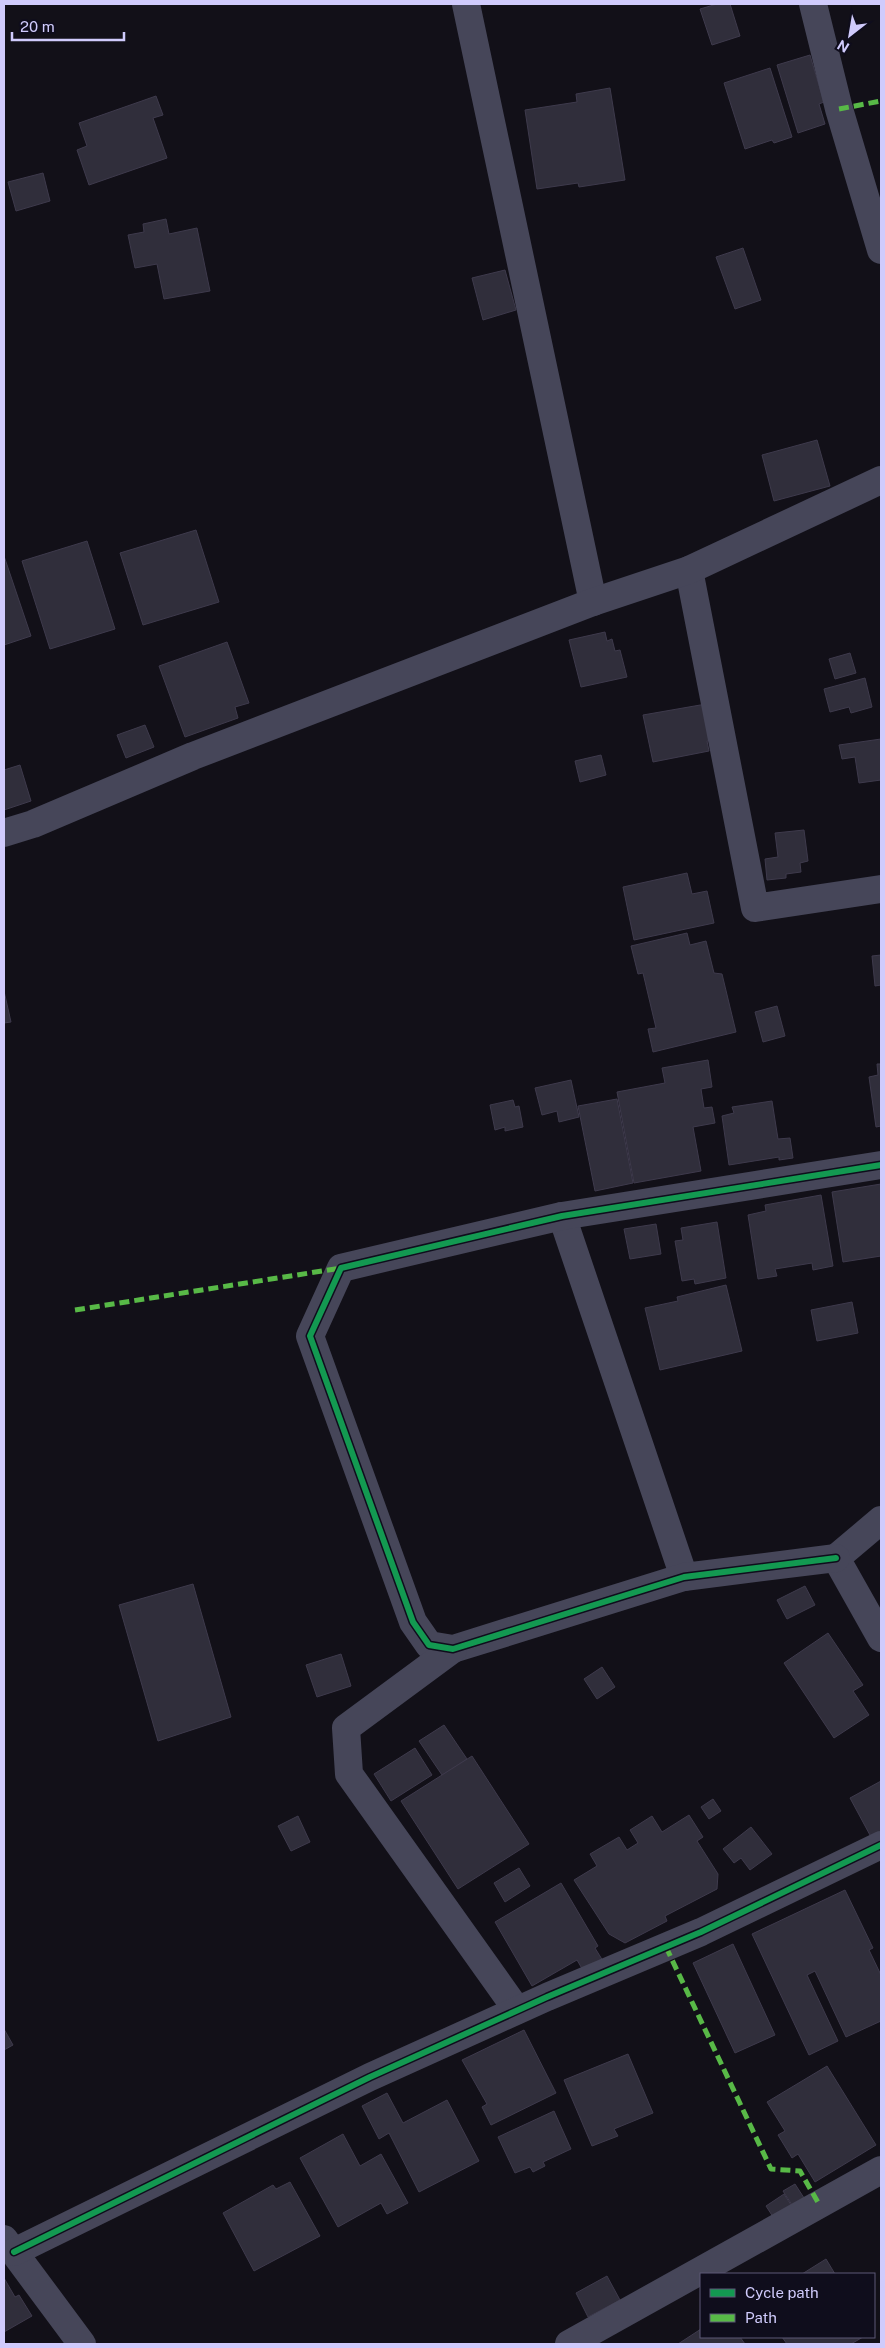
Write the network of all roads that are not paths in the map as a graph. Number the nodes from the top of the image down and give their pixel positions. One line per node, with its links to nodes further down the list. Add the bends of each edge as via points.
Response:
1 (466, 4): 6 (street)
2 (813, 4): 3 (street, via 839,109)
3 (881, 250)
4 (881, 480): 5 (street)
5 (690, 570): 6 (street); 8 (street, via 755,908)
6 (593, 602): 7 (street, via 193,756)
7 (4, 833)
8 (881, 888)
9 (881, 1166): 10 (street)
10 (562, 1216): 13 (street); 15 (street, via 341,1268 310,1336 413,1622 429,1645)
11 (881, 1520): 12 (street)
12 (836, 1558): 13 (street); 14 (street)
13 (684, 1577): 15 (street)
14 (881, 1638)
15 (453, 1649): 17 (street, via 346,1728 349,1774)
16 (881, 1845): 17 (street, via 701,1932)
17 (517, 2010): 19 (street)
18 (881, 2170): 21 (street)
19 (9, 2245): 20 (street)
20 (82, 2344)
21 (569, 2344)

